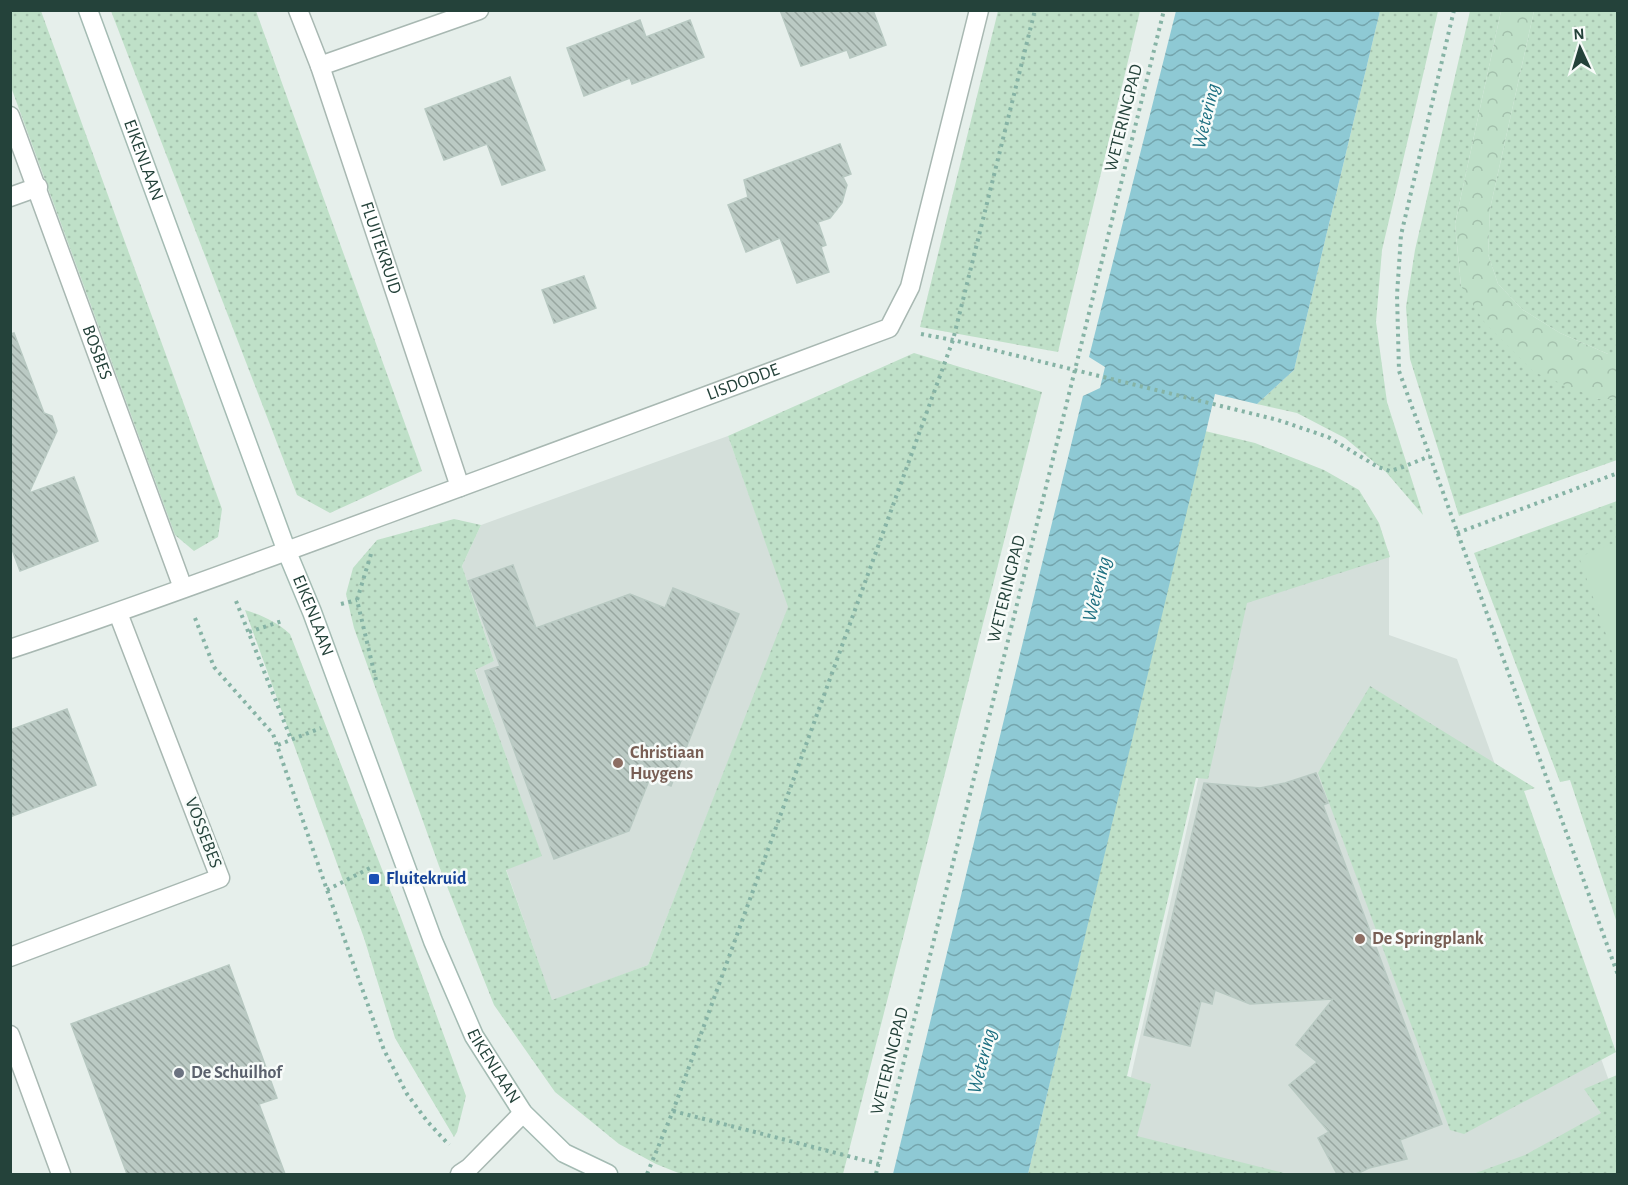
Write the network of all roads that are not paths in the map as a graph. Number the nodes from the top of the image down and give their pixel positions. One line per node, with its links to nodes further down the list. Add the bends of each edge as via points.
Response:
1 (88, 10): 10 (street, EIKENLAAN)
2 (298, 10): 5 (street, FLUITEKRUID)
3 (479, 10): 5 (street)
4 (979, 10): 9 (street, LISDODDE, via 910,287 889,328)
5 (320, 66): 9 (street, FLUITEKRUID)
6 (10, 116): 7 (street, BOSBES)
7 (38, 187): 8 (street); 11 (street, BOSBES)
8 (10, 197)
9 (460, 487): 10 (street, LISDODDE)
10 (287, 552): 11 (street); 16 (street, EIKENLAAN, via 433,941 474,1036)
11 (183, 588): 12 (street)
12 (118, 613): 13 (street); 14 (street, VOSSEBES, via 220,878)
13 (10, 649)
14 (10, 957)
15 (10, 1035): 18 (street)
16 (523, 1113): 17 (street); 19 (street, EIKENLAAN, via 564,1153)
17 (464, 1171)
18 (61, 1174)
19 (608, 1174)

